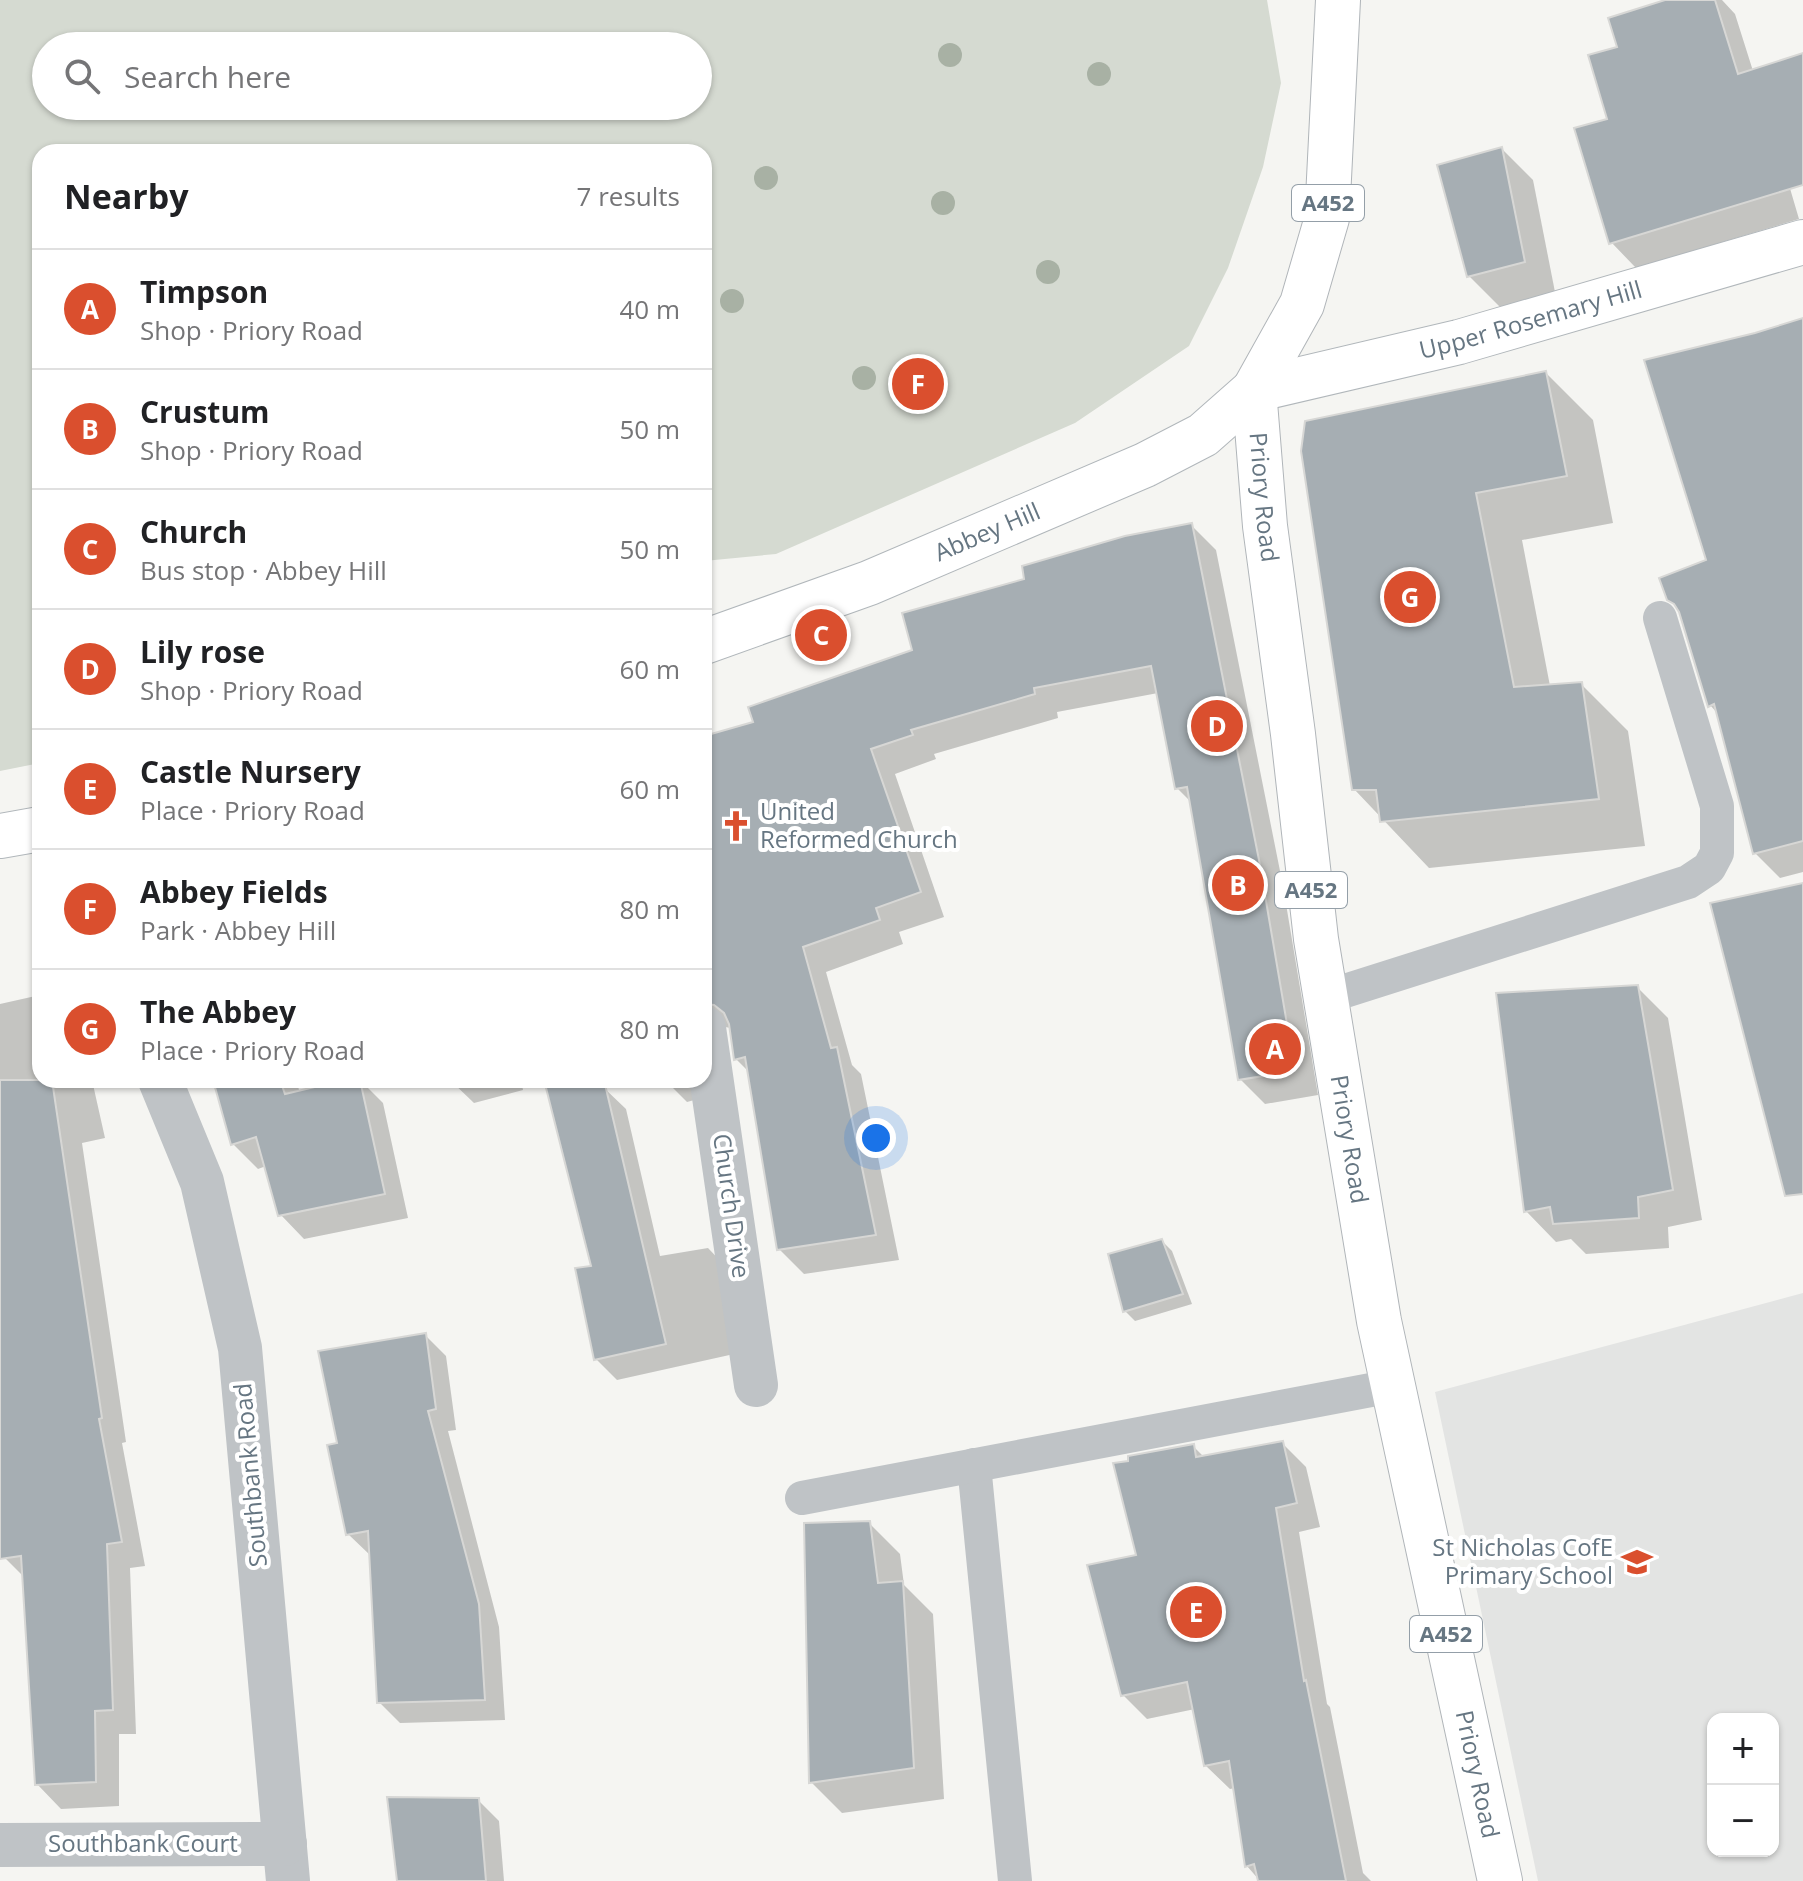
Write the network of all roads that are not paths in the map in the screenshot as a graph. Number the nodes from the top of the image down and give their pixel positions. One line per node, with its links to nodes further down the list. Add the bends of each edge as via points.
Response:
1 (1338, 0): 3 (main road, A452, via 1327,218 1302,304)
2 (1803, 242): 3 (main road, Upper Rosemary Hill, via 1459,342)
3 (1254, 390): 5 (main road, Abbey Hill, via 1203,435 1145,465 869,583); 8 (main road, Priory Road / A452, via 1265,526)
4 (1660, 618): 8 (lane, via 1717,806 1717,853 1709,868 1688,882)
5 (712, 639)
6 (32, 830): 7 (main road)
7 (0, 836)
8 (1326, 997): 12 (main road, Priory Road / A452)
9 (712, 1083): 11 (street, Church Drive)
10 (163, 1088): 16 (street, Southbank Road, via 202,1182 240,1348)
11 (756, 1385)
12 (1392, 1386): 13 (lane); 18 (main road, Priory Road / A452)
13 (974, 1465): 14 (lane); 17 (lane)
14 (802, 1498)
15 (0, 1845): 16 (street, Southbank Court)
16 (286, 1862)
17 (1015, 1881)
18 (1500, 1881)

